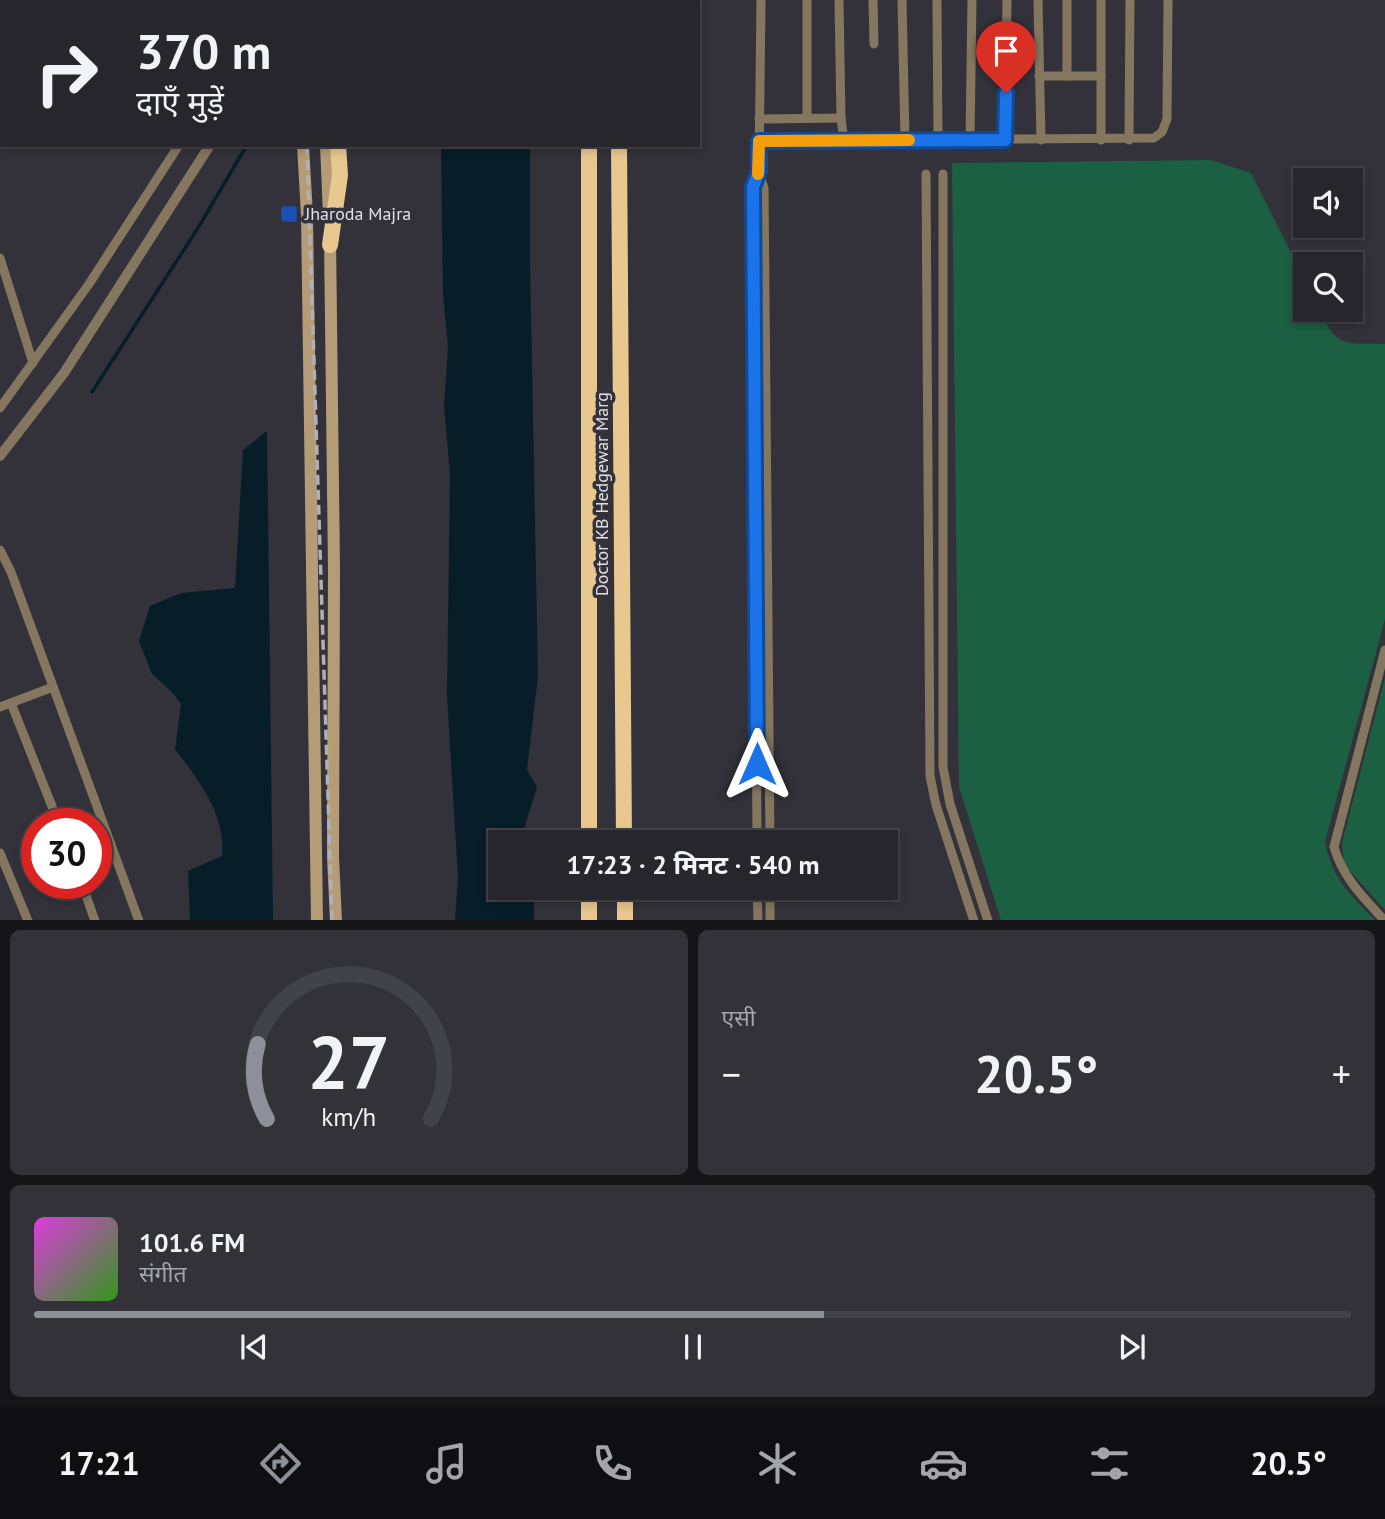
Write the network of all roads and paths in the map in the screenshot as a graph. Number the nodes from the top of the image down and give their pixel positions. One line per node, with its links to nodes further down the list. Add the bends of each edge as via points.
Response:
1 (761, 0): 18 (street)
2 (807, 0): 19 (street)
3 (839, 0): 20 (street)
4 (873, 0): 14 (street)
5 (902, 0): 21 (street)
6 (937, 0): 22 (street)
7 (972, 0): 23 (street)
8 (1007, 0): 24 (street)
9 (1038, 0): 15 (street)
10 (1067, 0): 16 (street)
11 (1101, 0): 17 (street)
12 (1130, 0): 27 (street)
13 (1168, 0): 27 (street, via 1167,119 1154,138)
14 (874, 44)
15 (1040, 76): 16 (street); 25 (street)
16 (1067, 76): 17 (street)
17 (1101, 76): 26 (street)
18 (760, 118): 19 (street); 28 (street)
19 (807, 118): 20 (street)
20 (841, 118): 29 (street)
21 (905, 140): 22 (street); 29 (street)
22 (938, 140): 23 (street)
23 (970, 140): 24 (street)
24 (1005, 140): 25 (street)
25 (1041, 140): 26 (street)
26 (1101, 140): 27 (street)
27 (1129, 140)
28 (759, 141): 29 (street); 37 (street)
29 (844, 141)
30 (178, 147): 42 (street)
31 (209, 147): 44 (street, via 64,373)
32 (303, 147): 64 (main road)
33 (326, 147): 40 (main road)
34 (338, 147): 40 (highway, via 340,175)
35 (589, 147): 51 (highway, Doctor KB Hedgewar Marg)
36 (619, 147): 52 (highway, Doctor KB Hedgewar Marg)
37 (759, 171): 53 (street, via 753,187); 54 (street, via 764,188)
38 (926, 174): 70 (street, via 930,776)
39 (943, 174): 71 (street, via 943,767 950,804)
40 (330, 244): 65 (main road)
41 (0, 258): 42 (street)
42 (33, 363): 43 (street)
43 (0, 408)
44 (0, 456)
45 (0, 550): 47 (street)
46 (1385, 650): 72 (street, via 1334,847 1351,884)
47 (53, 687): 48 (street); 63 (street)
48 (11, 703): 49 (street); 50 (street)
49 (0, 707)
50 (53, 808)
51 (589, 830)
52 (624, 830)
53 (757, 830)
54 (770, 830)
55 (0, 853): 61 (street)
56 (87, 899): 62 (street)
57 (589, 900): 66 (highway)
58 (625, 900): 67 (highway)
59 (757, 900): 68 (street)
60 (770, 900): 69 (street)
61 (28, 920)
62 (95, 920)
63 (139, 920)
64 (317, 920)
65 (336, 920)
66 (589, 920)
67 (625, 920)
68 (758, 920)
69 (770, 920)
70 (974, 920)
71 (988, 920)
72 (1385, 920)

